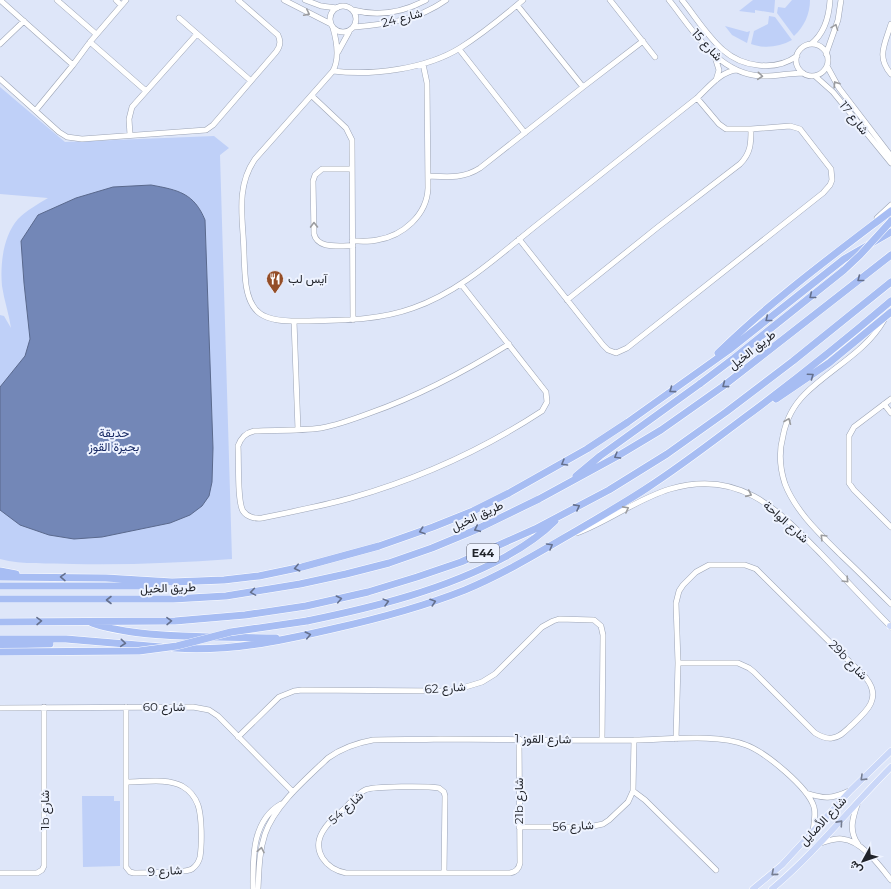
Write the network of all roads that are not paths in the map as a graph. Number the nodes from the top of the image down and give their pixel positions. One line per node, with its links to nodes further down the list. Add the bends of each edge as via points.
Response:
1 (0, 0): 21 (street)
2 (57, 0): 26 (street)
3 (116, 0): 16 (street)
4 (126, 0): 16 (street)
5 (238, 0): 47 (street, via 280,40 278,49)
6 (284, 0): 23 (street, one-way to 23)
7 (305, 0): 18 (street)
8 (426, 0): 19 (street, شارع 24, via 406,9 385,14 368,14)
9 (446, 0): 24 (street, شارع 24, via 406,20)
10 (523, 0): 17 (street)
11 (669, 0): 33 (street, شارع 15)
12 (830, 0): 31 (street, via 824,28)
13 (841, 0): 34 (street, one-way to 13, via 838,20)
14 (612, 1): 29 (street)
15 (685, 1): 36 (street, شارع 15, via 718,44 741,61 767,66 786,62)
16 (121, 5): 26 (street)
17 (517, 5): 32 (street); 49 (street)
18 (337, 8): 19 (street, via 346,6); 23 (street, via 330,16)
19 (353, 10): 24 (street, via 357,20)
20 (179, 18): 27 (street)
21 (24, 21): 30 (street); 39 (street)
22 (891, 24): 44 (street, via 882,58)
23 (332, 26): 25 (street, via 340,33); 35 (street, via 337,43)
24 (355, 27): 25 (street)
25 (349, 32): 35 (street)
26 (96, 34): 28 (street)
27 (197, 34): 47 (street); 50 (street)
28 (90, 42): 39 (street); 50 (street)
29 (643, 42): 37 (street); 49 (street)
30 (0, 44)
31 (811, 44): 34 (street, via 822,48); 36 (street, via 802,48)
32 (459, 49): 38 (street); 55 (street)
33 (713, 54): 41 (street, شارع 15); 48 (street, via 719,70)
34 (826, 54): 40 (street)
35 (337, 55): 42 (street)
36 (797, 56): 43 (street, via 798,67)
37 (656, 57)
38 (423, 64): 42 (street, via 373,73); 60 (street, via 428,83)
39 (73, 65): 53 (street)
40 (827, 66): 45 (street); 57 (street, 17 شارع, one-way to 40, via 839,88)
41 (737, 70): 43 (street, شارع 15, one-way to 43, via 765,76); 48 (street, via 727,72)
42 (333, 71): 51 (street)
43 (803, 73): 45 (street)
44 (891, 74)
45 (815, 76): 58 (street, 17 شارع, via 833,92)
46 (0, 79): 53 (street)
47 (251, 81): 56 (street, via 213,126 206,130)
48 (715, 82): 52 (street)
49 (583, 87): 55 (street)
50 (146, 91): 56 (street, via 130,111)
51 (312, 96): 59 (street, via 342,123 350,134); 75 (street, via 255,159 245,178 242,193 246,285 250,301 260,314 267,318)
52 (697, 98): 54 (street, via 722,127); 65 (street)
53 (36, 110): 56 (street, via 59,132 72,138)
54 (751, 128): 71 (street, via 751,147 740,164); 71 (street, via 790,126 800,129 831,169 832,180 827,190 624,350 616,353 606,348)
55 (524, 133): 60 (street, via 473,172 454,177)
56 (130, 135)
57 (891, 156)
58 (891, 163)
59 (352, 170): 67 (street); 67 (street, one-way to 59, via 325,245 316,239 313,184 315,175 322,169)
60 (428, 176): 67 (street, via 428,197 412,223 385,238)
61 (891, 205): 66 (street)
62 (891, 211): 66 (highway)
63 (891, 222): 83 (highway, one-way to 83, bridge, via 844,270 734,358 600,456)
64 (891, 232): 77 (highway, one-way to 77, via 844,259)
65 (519, 239): 70 (street); 71 (street)
66 (851, 242): 77 (highway, via 763,312)
67 (352, 243): 74 (street)
68 (891, 255): 83 (highway, طريق الخيل / E44, one-way to 83, via 702,402 644,440)
69 (891, 282): 84 (highway, E44, one-way to 69, via 623,482 707,427)
70 (461, 284): 74 (street, via 412,308 384,316); 76 (street)
71 (567, 300)
72 (891, 301): 80 (highway, via 827,355)
73 (889, 314): 80 (highway, one-way to 73, via 813,375); 93 (street, شارع الواحة, one-way to 73, via 801,511 785,484 780,454 786,425 797,403 806,392 867,342)
74 (353, 320): 75 (street)
75 (294, 321): 82 (street)
76 (509, 344): 82 (street, via 457,376 405,400 333,425); 82 (street, via 546,392 547,402 542,411 468,452 385,487 307,509 257,518 247,515 240,501 238,446 242,438 254,431)
77 (704, 368): 90 (highway, one-way to 90, via 608,436 564,463 503,496 439,525 351,554 281,572 224,580)
78 (891, 399): 79 (street)
79 (884, 404): 81 (street); 85 (street, via 850,433 848,475 851,487)
80 (754, 410): 86 (highway, via 667,475)
81 (891, 413)
82 (298, 430)
83 (566, 485): 92 (highway, طريق الخيل / E44, one-way to 92, via 495,521 432,548 389,563 323,579 191,599)
84 (560, 516): 94 (highway, E44, one-way to 84, via 222,618 347,597 461,562 511,541); 101 (highway, one-way to 84, bridge, via 152,650 231,632 308,621 387,602 428,590 495,563 530,542)
85 (891, 527)
86 (565, 537): 96 (street, شارع الواحة, one-way to 96, via 592,527 671,489 695,484 730,487 755,496 776,510); 98 (highway, one-way to 86, via 377,618 451,595 504,572)
87 (0, 571): 89 (highway)
88 (0, 577): 89 (highway)
89 (22, 577): 90 (highway, one-way to 89)
90 (172, 582): 91 (highway, via 141,586)
91 (0, 586)
92 (0, 599)
93 (891, 604)
94 (88, 621): 95 (highway, E44, one-way to 94); 98 (highway, via 111,629 162,635)
95 (0, 622)
96 (891, 626)
97 (0, 639): 99 (highway)
98 (290, 639): 99 (highway, one-way to 98, via 209,649)
99 (100, 641): 100 (highway)
100 (0, 645)
101 (0, 652)
102 (678, 663): 102 (street, 29b شارع, via 676,603 683,586 696,572 709,565 745,565 761,573 866,678 872,687 873,697 866,712 842,734 826,738 815,733 744,665 732,662); 108 (street, 29b شارع)
103 (44, 707): 104 (street, شارع 60); 105 (street, شارع 60); 126 (street, 1b شارع, via 44,866 37,873)
104 (126, 707): 106 (street, شارع 60, via 204,708 218,716); 113 (street, شارع 9)
105 (0, 708)
106 (238, 737): 109 (street, شارع 62, via 280,697 294,691 440,691 475,685 495,674 547,623 559,619 594,620 602,630); 116 (street, شارع 60)
107 (519, 739): 109 (street, شارع القوز 1); 116 (street, شارع القوز 1, via 381,740 355,744 328,758); 120 (street, 21b شارع)
108 (676, 739): 110 (street, شارع القوز 1); 117 (street, شارع القوز 1, via 721,739 746,744 773,760)
109 (602, 740): 110 (street, شارع القوز 1)
110 (634, 740): 115 (street)
111 (891, 751): 114 (main road, شارع الأصايل, one-way to 114)
112 (891, 767): 118 (main road, شارع الأصايل)
113 (127, 782): 113 (street, شارع 9, via 128,870 134,873 185,871 195,866 200,856 201,835 200,814 195,798 189,791 168,782)
114 (851, 790): 117 (street, via 829,798); 121 (main road, شارع الأصايل)
115 (633, 791): 120 (street, شارع 56, via 628,802 603,824 589,827); 125 (street)
116 (293, 792): 119 (street, شارع القوز 1)
117 (806, 793): 121 (street, شارع القوز 1, via 814,807)
118 (859, 800): 122 (main road, شارع الأصايل, one-way to 118); 123 (street, via 852,832)
119 (284, 802): 129 (street, شارع القوز 1, via 269,814 260,829 254,850); 130 (street, شارع القوز 1, one-way to 119, via 263,839 270,822)
120 (519, 827): 124 (street, 21b شارع)
121 (813, 831): 131 (main road, شارع الأصايل, one-way to 131, via 782,866)
122 (821, 843): 123 (street, via 841,839); 132 (main road, شارع الأصايل)
123 (860, 846): 128 (street)
124 (520, 863): 127 (street, شارع 54, via 517,870 510,873)
125 (716, 870)
126 (0, 873)
127 (444, 873): 127 (street, شارع 54, via 338,871 327,864 319,852 320,836 326,826 365,790 439,788 445,796)
128 (891, 880)
129 (253, 889)
130 (258, 889)
131 (753, 889)
132 (772, 889)

